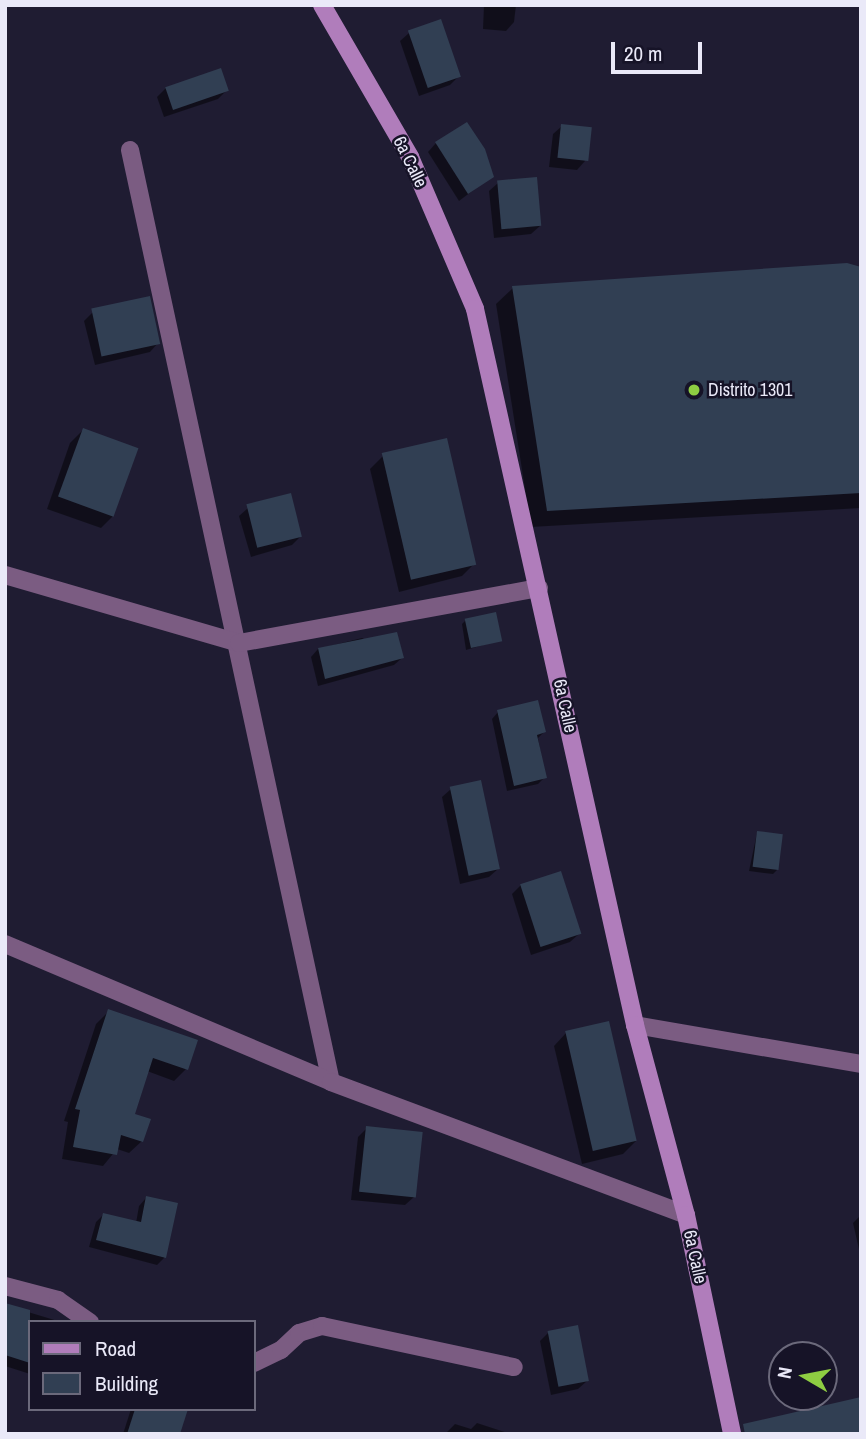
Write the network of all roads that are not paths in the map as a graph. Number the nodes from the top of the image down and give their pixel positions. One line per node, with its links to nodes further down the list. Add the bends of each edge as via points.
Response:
1 (322, 5): 4 (main road, 6a Calle, via 410,157 475,309)
2 (130, 150): 5 (street)
3 (5, 575): 5 (street)
4 (539, 588): 5 (street); 7 (main road, 6a Calle)
5 (239, 643): 9 (street)
6 (5, 944): 9 (street)
7 (635, 1025): 8 (street); 10 (main road, 6a Calle)
8 (861, 1064)
9 (331, 1082): 10 (street)
10 (686, 1215): 15 (main road, 6a Calle)
11 (5, 1286): 12 (street, via 58,1300)
12 (87, 1320)
13 (256, 1362): 14 (street, via 281,1350 299,1333 322,1326)
14 (514, 1367)
15 (732, 1434)

